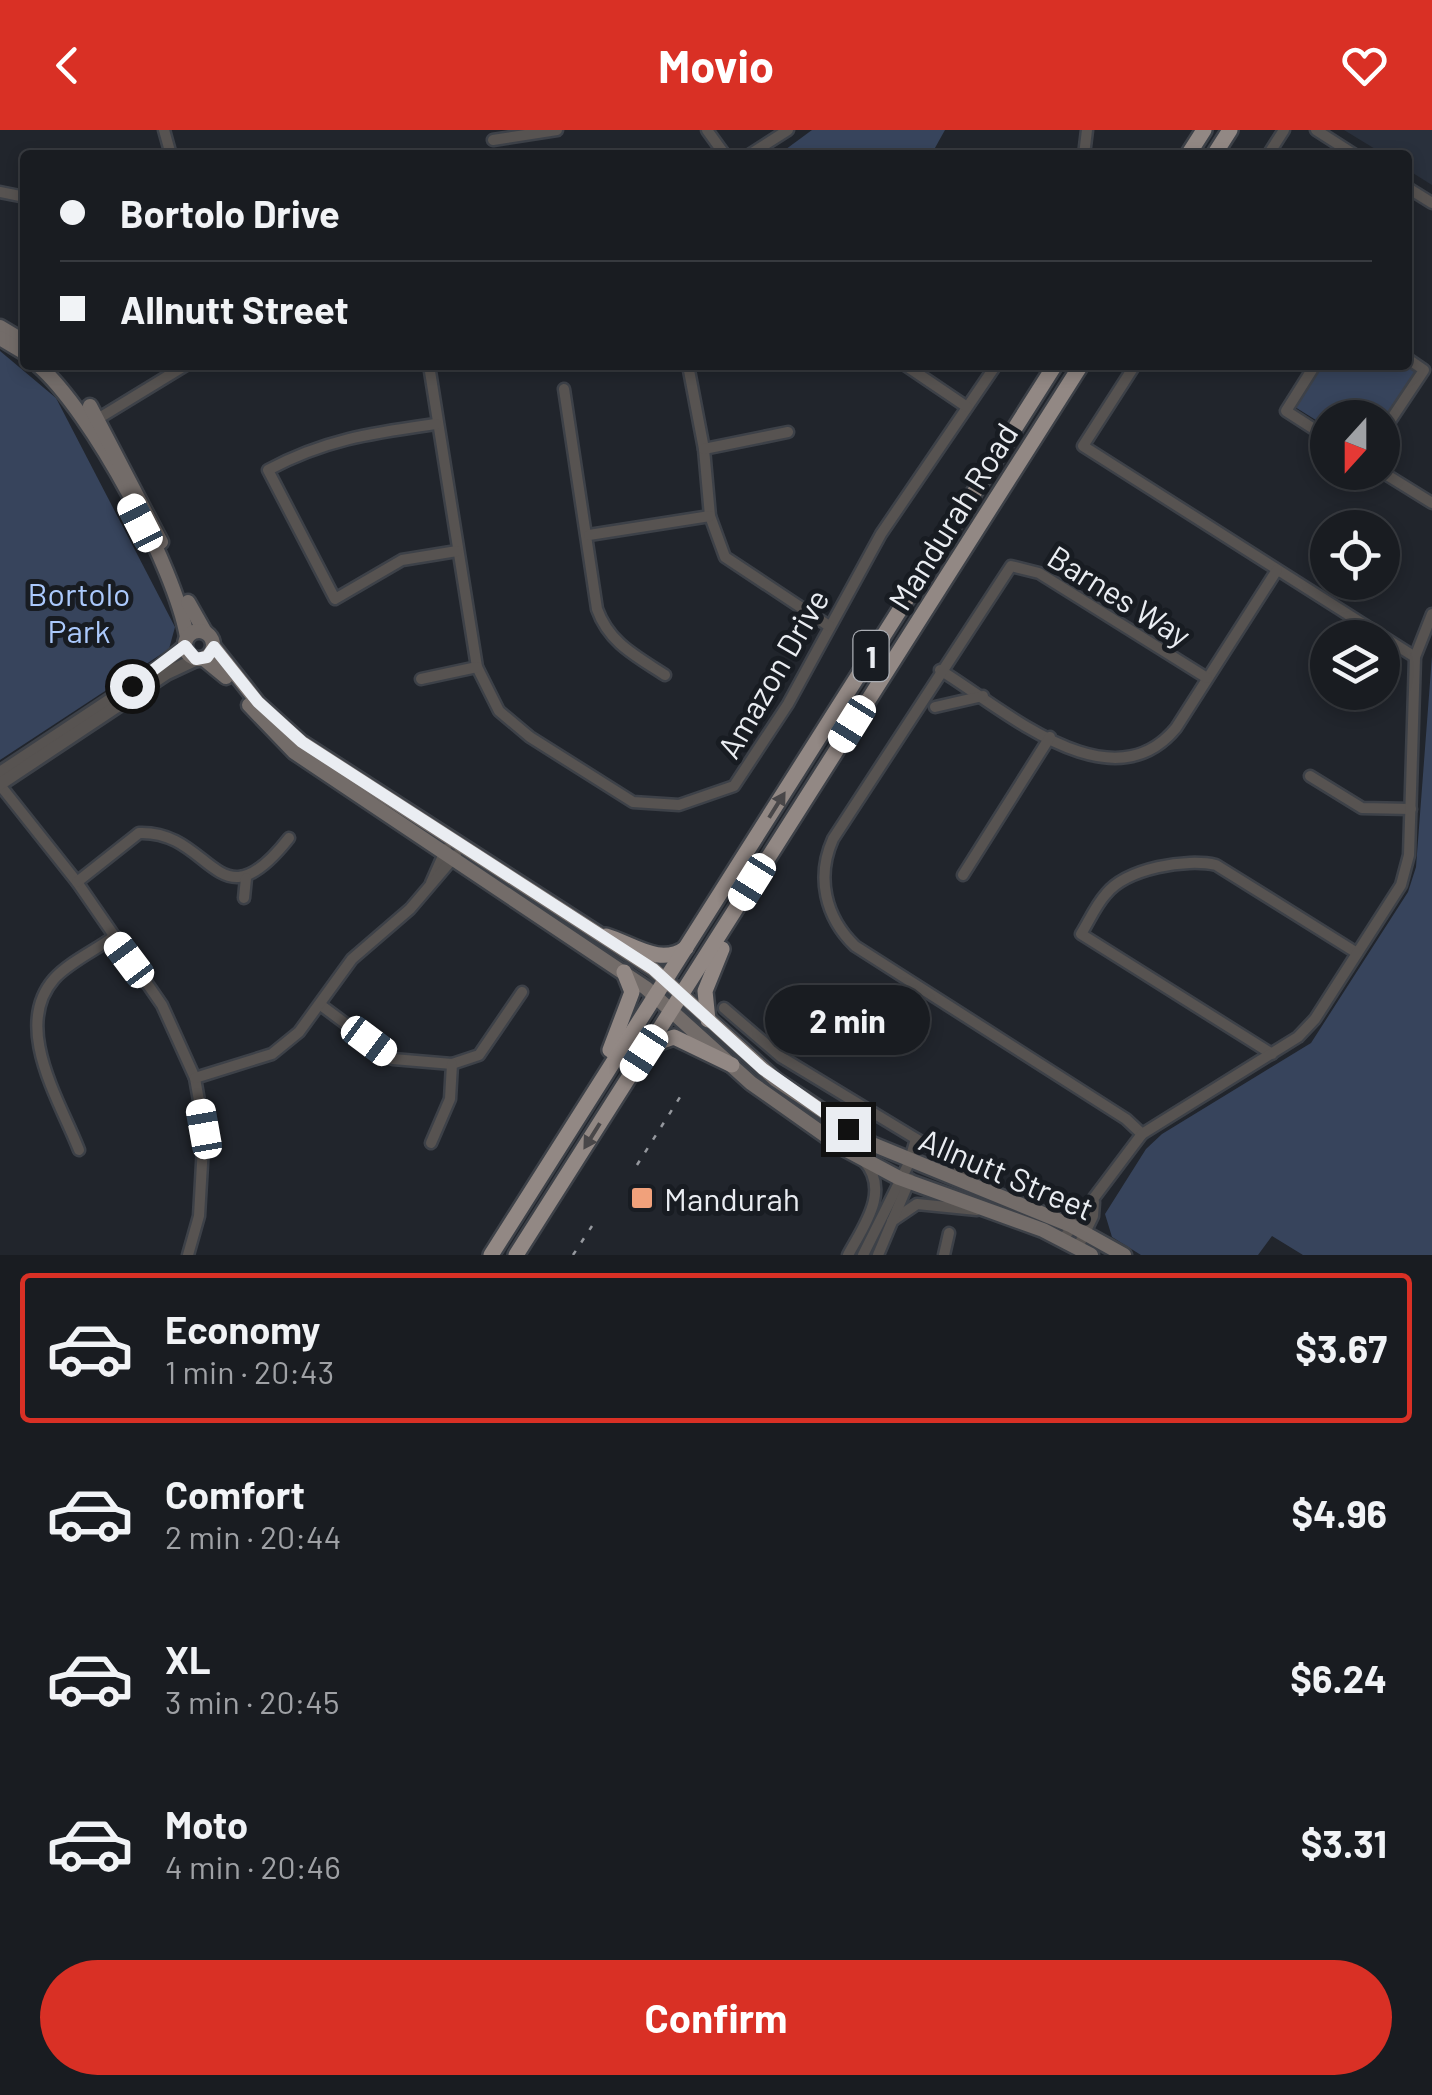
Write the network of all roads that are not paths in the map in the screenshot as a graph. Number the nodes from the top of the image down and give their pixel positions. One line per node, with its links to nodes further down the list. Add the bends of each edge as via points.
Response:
1 (557, 130): 4 (street)
2 (788, 130): 5 (street)
3 (1316, 130): 6 (street)
4 (493, 140)
5 (757, 150)
6 (1348, 150)
7 (1412, 362): 20 (street, via 1424,370)
8 (44, 370): 22 (main road)
9 (56, 370): 22 (main road)
10 (178, 370): 22 (street)
11 (430, 370): 23 (street, Amazon Drive)
12 (689, 370): 26 (street)
13 (912, 370): 21 (street)
14 (993, 370): 21 (street, Amazon Drive)
15 (1052, 370): 60 (highway, Mandurah Road / 1, one-way to 15)
16 (1077, 370): 56 (highway, Mandurah Road / 1)
17 (1131, 370): 32 (street, via 1083,446)
18 (1312, 370): 24 (street, via 1286,412)
19 (564, 390): 30 (street)
20 (1400, 406)
21 (967, 407): 34 (street, Amazon Drive, via 880,534)
22 (95, 422): 35 (main road); 36 (main road, via 174,589)
23 (436, 424): 31 (street, Amazon Drive); 31 (street, via 326,443 268,470 335,599 402,560)
24 (1310, 427)
25 (788, 432): 26 (street)
26 (704, 449): 29 (street)
27 (1400, 483): 28 (street)
28 (1432, 503)
29 (710, 516): 30 (street); 34 (street, via 725,557)
30 (589, 534): 41 (street, via 604,628)
31 (457, 550): 39 (street, Amazon Drive)
32 (1276, 570): 38 (street); 42 (street)
33 (1432, 614): 38 (street)
34 (829, 626): 39 (street, Amazon Drive, via 734,786 679,804 633,802 530,738 499,712)
35 (205, 632): 36 (main road); 37 (main road)
36 (186, 641): 37 (main road); 47 (street, via 160,667)
37 (204, 655): 49 (street); 52 (main road, via 302,742)
38 (1415, 657): 50 (street)
39 (477, 667): 43 (street)
40 (940, 670): 42 (street, Barnes Way, via 1011,566 1039,573); 44 (street); 77 (street, via 828,851 823,880 832,915 855,946)
41 (665, 674)
42 (1207, 678): 46 (street, via 1166,740 1136,757 1098,760)
43 (421, 679)
44 (983, 696): 45 (street); 46 (street)
45 (935, 707)
46 (1050, 737): 53 (street)
47 (0, 773)
48 (1310, 776): 50 (street, via 1362,808)
49 (0, 784): 55 (street)
50 (1411, 808): 61 (street, via 1401,885)
51 (289, 838): 54 (street, via 260,873)
52 (454, 848): 58 (main road, Allnutt Street); 62 (main road, Allnutt Street); 67 (street, via 410,910 352,959)
53 (962, 875)
54 (246, 878): 55 (street, via 212,869 160,832 139,833); 57 (street)
55 (77, 882): 59 (street)
56 (752, 882): 65 (highway, Mandurah Road / 1); 70 (highway, via 707,982)
57 (244, 898)
58 (606, 936): 60 (highway, via 663,956); 63 (main road, Allnutt Street)
59 (112, 938): 75 (street, via 162,1005); 80 (street, via 54,978 37,1008 38,1042)
60 (687, 946): 63 (highway, Mandurah Road / 1)
61 (1357, 953): 72 (street, via 1314,1019); 72 (street, via 1196,860 1125,879 1107,892 1081,934)
62 (624, 972): 66 (main road, Allnutt Street); 76 (highway, via 631,998)
63 (666, 979): 65 (main road, Allnutt Street); 66 (highway, Mandurah Road / 1)
64 (522, 992): 73 (street, via 479,1055)
65 (682, 994): 69 (highway, Mandurah Road / 1); 70 (main road, Allnutt Street)
66 (655, 996): 69 (main road, Allnutt Street); 76 (highway, Mandurah Road / 1)
67 (322, 1006): 73 (street, via 393,1059); 75 (street, via 272,1054)
68 (724, 1008): 78 (street, via 781,1057)
69 (672, 1010): 71 (highway, Mandurah Road / 1); 74 (main road, Allnutt Street)
70 (708, 1020): 82 (main road, Allnutt Street, via 776,1080)
71 (644, 1053): 74 (highway, via 674,1036); 93 (highway, Mandurah Road / 1, one-way to 93)
72 (1272, 1054): 77 (street)
73 (452, 1064): 79 (street, via 450,1098)
74 (732, 1065): 81 (main road, Allnutt Street)
75 (195, 1078): 91 (street, via 204,1129 198,1216)
76 (590, 1100): 92 (highway, Mandurah Road / 1)
77 (1142, 1134): 85 (street)
78 (916, 1140): 82 (street); 84 (street, via 961,1166)
79 (431, 1143)
80 (80, 1150)
81 (860, 1157): 83 (main road, Allnutt Street); 94 (street, via 872,1170 875,1190)
82 (910, 1163): 83 (street); 84 (main road, Allnutt Street)
83 (905, 1180): 86 (main road, Allnutt Street); 87 (street); 95 (street)
84 (975, 1189): 88 (main road, Allnutt Street)
85 (1094, 1202): 88 (street); 90 (street)
86 (993, 1211): 87 (street, via 918,1204); 88 (main road, Allnutt Street)
87 (892, 1221): 96 (street)
88 (1066, 1232): 90 (main road, Allnutt Street)
89 (948, 1233): 97 (street)
90 (1085, 1245): 98 (main road, Allnutt Street)
91 (188, 1255)
92 (491, 1255)
93 (516, 1255)
94 (848, 1255)
95 (863, 1255)
96 (878, 1255)
97 (944, 1255)
98 (1124, 1255)

